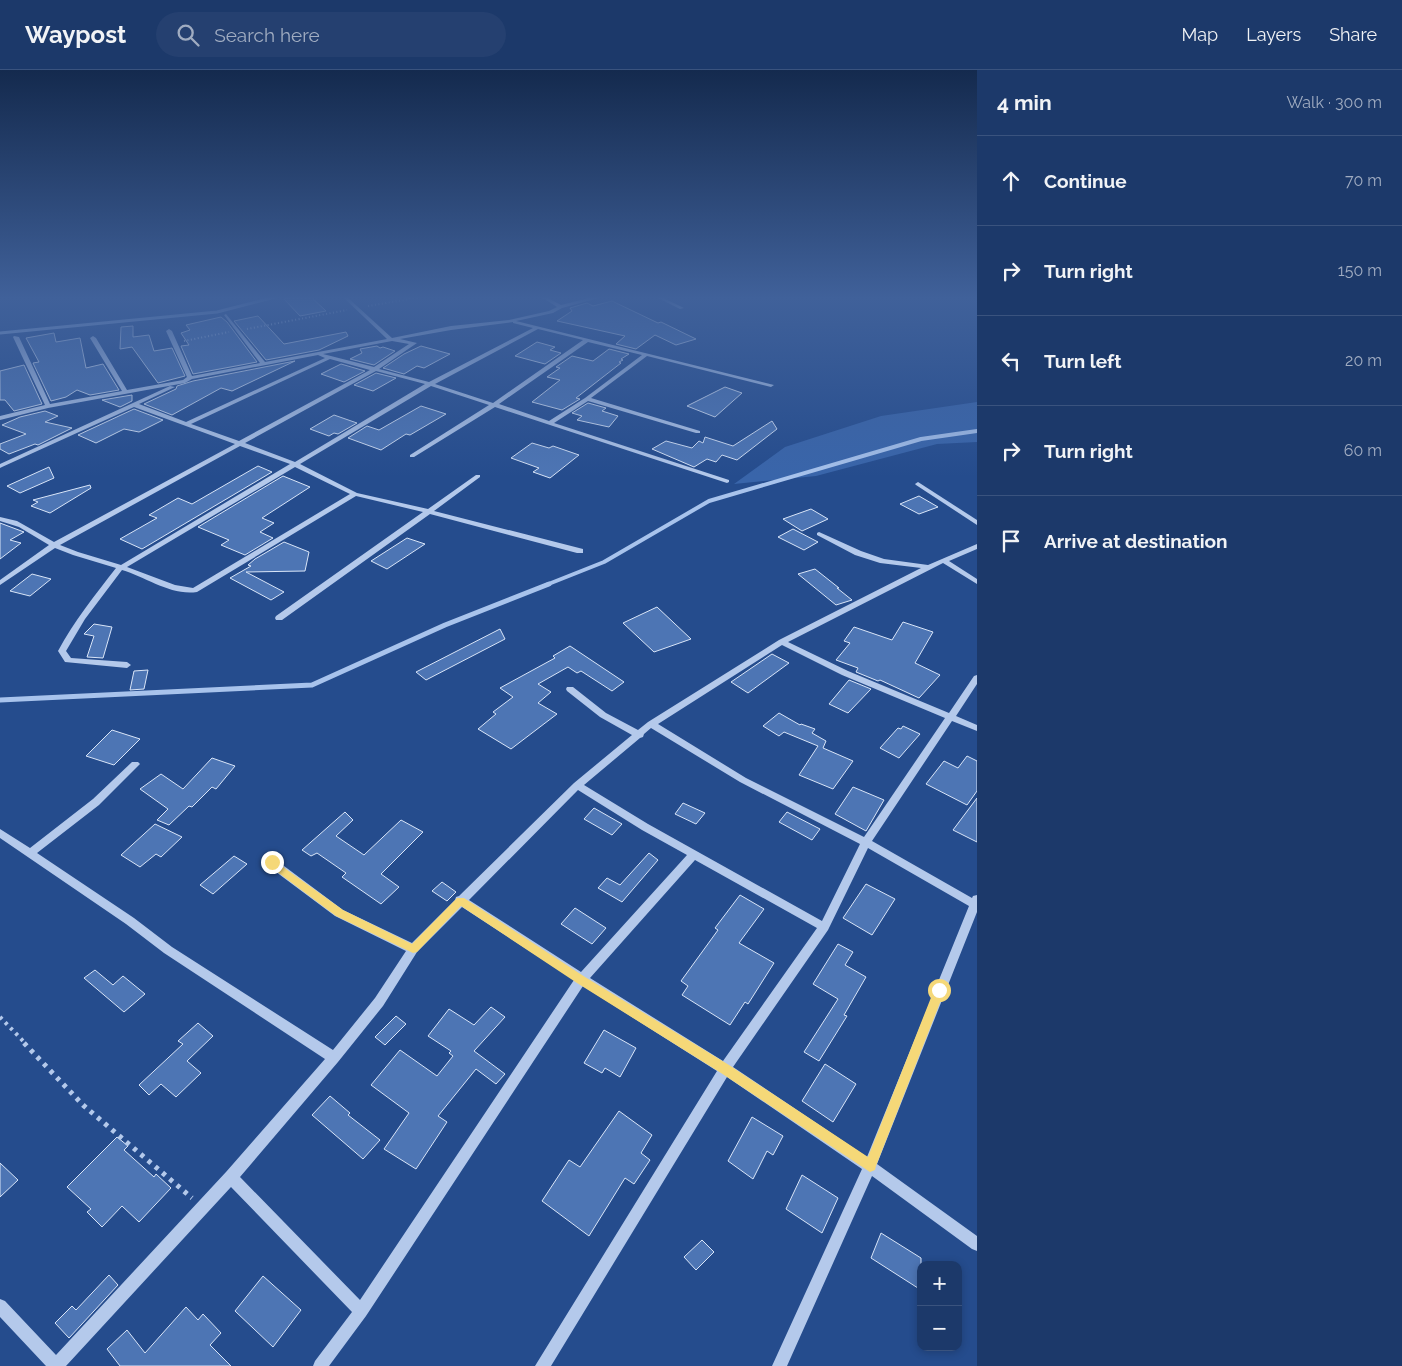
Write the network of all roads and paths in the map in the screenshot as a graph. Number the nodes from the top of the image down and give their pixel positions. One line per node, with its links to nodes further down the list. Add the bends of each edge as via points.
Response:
1 (25, 356): 21 (street)
2 (104, 356): 17 (street)
3 (180, 356): 14 (street)
4 (257, 356): 12 (street)
5 (301, 356): 12 (street)
6 (394, 356): 13 (street)
7 (482, 356): 15 (street)
8 (563, 356): 20 (street)
9 (643, 356): 18 (street)
10 (656, 356): 16 (street)
11 (331, 357): 13 (street); 24 (street)
12 (262, 363): 14 (street)
13 (374, 370): 15 (street); 26 (street)
14 (187, 380): 17 (street); 19 (street)
15 (430, 384): 20 (street); 28 (street)
16 (771, 385)
17 (125, 391): 21 (street)
18 (587, 399): 23 (street); 25 (street)
19 (135, 404): 24 (street); 29 (street)
20 (494, 405): 23 (street); 27 (street)
21 (48, 406): 22 (street)
22 (0, 418)
23 (550, 422): 31 (street)
24 (188, 424): 26 (street)
25 (698, 432)
26 (240, 443): 28 (street); 38 (street)
27 (412, 456)
28 (295, 464): 33 (street); 43 (street)
29 (0, 466)
30 (478, 476): 34 (street)
31 (727, 480)
32 (918, 484): 36 (street)
33 (355, 494): 34 (street); 43 (street, via 194,590 180,590 141,573)
34 (428, 511): 40 (street); 46 (street)
35 (0, 519): 38 (street, via 10,520)
36 (977, 523)
37 (819, 534): 42 (street, via 883,561)
38 (54, 545): 43 (street); 45 (street)
39 (977, 546): 41 (street)
40 (580, 551)
41 (943, 560): 42 (street); 44 (street)
42 (928, 567): 47 (street)
43 (120, 568): 48 (street, via 86,609 62,650 68,660)
44 (977, 582)
45 (0, 583)
46 (279, 618)
47 (782, 642): 51 (street, via 845,673); 52 (street)
48 (126, 665)
49 (977, 678): 51 (street)
50 (570, 689): 54 (street, via 603,715)
51 (951, 716): 53 (street); 58 (street)
52 (651, 724): 54 (street); 58 (street, via 743,780)
53 (977, 728)
54 (640, 735): 56 (street)
55 (135, 764): 59 (street, via 96,802)
56 (577, 785): 60 (street); 62 (street)
57 (0, 833): 59 (street)
58 (866, 842): 63 (street); 64 (street)
59 (30, 853): 68 (street, via 168,950)
60 (694, 854): 64 (street); 66 (street)
61 (272, 862): 65 (street, via 339,913)
62 (460, 900): 65 (street); 66 (street)
63 (976, 903): 70 (street)
64 (824, 927): 69 (street)
65 (413, 949): 68 (street, via 379,1002)
66 (581, 980): 69 (street); 75 (street)
67 (0, 1017): 72 (path, via 84,1105)
68 (334, 1058): 71 (street)
69 (725, 1069): 70 (street); 78 (street)
70 (870, 1166): 73 (street); 79 (street)
71 (231, 1177): 72 (street); 75 (street)
72 (204, 1207): 76 (street)
73 (977, 1244)
74 (0, 1306): 76 (street)
75 (361, 1311): 77 (street)
76 (56, 1366)
77 (320, 1366)
78 (542, 1366)
79 (779, 1366)

